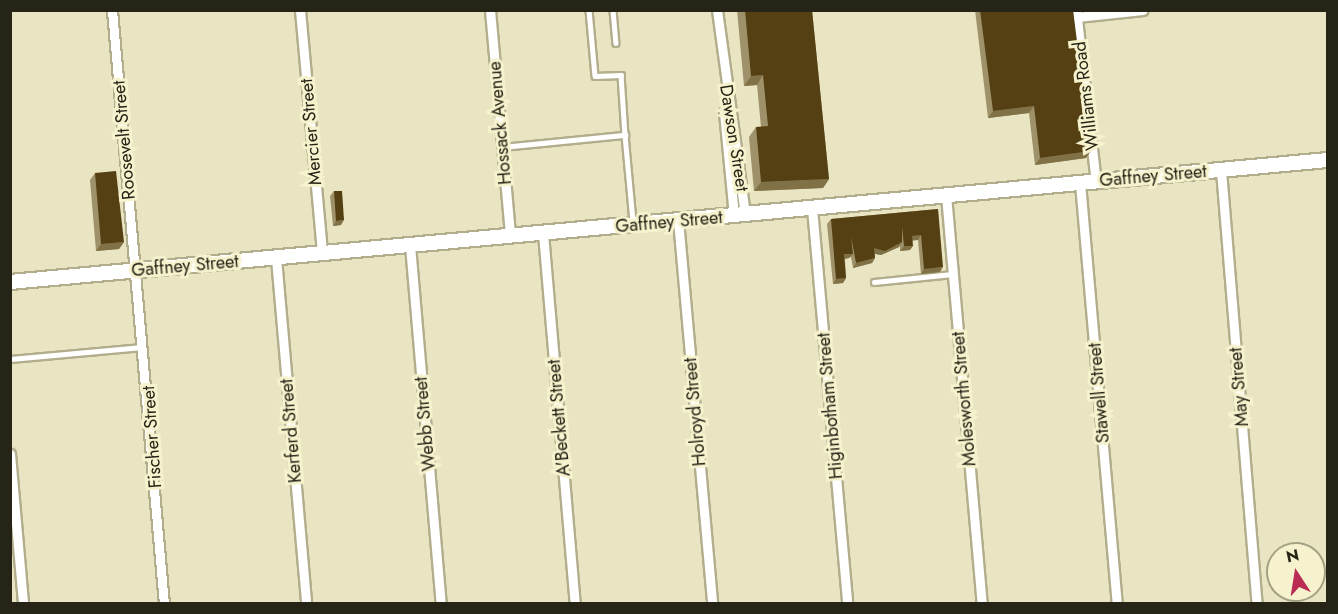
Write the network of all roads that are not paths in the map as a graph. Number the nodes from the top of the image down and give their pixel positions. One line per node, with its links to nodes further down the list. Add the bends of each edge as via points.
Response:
1 (112, 10): 26 (street, Roosevelt Street)
2 (300, 10): 24 (street, Mercier Street)
3 (490, 10): 11 (street, Hossack Avenue)
4 (589, 10): 10 (lane, via 595,76 621,75)
5 (613, 10): 9 (lane)
6 (717, 10): 18 (street, Dawson Street)
7 (1143, 10): 8 (street)
8 (1077, 14): 14 (street, Williams Road)
9 (616, 44)
10 (625, 135): 11 (lane); 20 (lane)
11 (502, 147): 22 (street, Hossack Avenue)
12 (1328, 160): 13 (main road, Gaffney Street)
13 (1221, 170): 14 (main road, Gaffney Street); 42 (street, May Street)
14 (1096, 182): 15 (main road, Gaffney Street)
15 (1080, 183): 16 (main road, Gaffney Street); 41 (street, Stawell Street)
16 (946, 195): 17 (main road, Gaffney Street); 27 (street, Molesworth Street)
17 (812, 208): 18 (main road, Gaffney Street); 39 (street, Higinbotham Street)
18 (739, 215): 19 (main road, Gaffney Street)
19 (678, 220): 20 (main road, Gaffney Street); 38 (street, Holroyd Street)
20 (634, 225): 21 (main road, Gaffney Street)
21 (543, 233): 22 (main road, Gaffney Street); 37 (street, A'Beckett Street)
22 (510, 236): 23 (main road, Gaffney Street)
23 (410, 245): 24 (main road, Gaffney Street); 36 (street, Webb Street)
24 (322, 253): 25 (main road, Gaffney Street)
25 (276, 258): 26 (main road, Gaffney Street); 35 (street, Kerferd Street)
26 (138, 270): 28 (main road, Gaffney Street); 30 (street, Fischer Street)
27 (953, 274): 29 (lane); 40 (street, Molesworth Street)
28 (10, 282)
29 (874, 282)
30 (145, 347): 31 (lane); 34 (street, Fischer Street)
31 (10, 359)
32 (10, 454): 33 (street)
33 (23, 603)
34 (164, 603)
35 (306, 603)
36 (441, 603)
37 (576, 603)
38 (711, 603)
39 (848, 603)
40 (982, 603)
41 (1117, 603)
42 (1257, 603)

